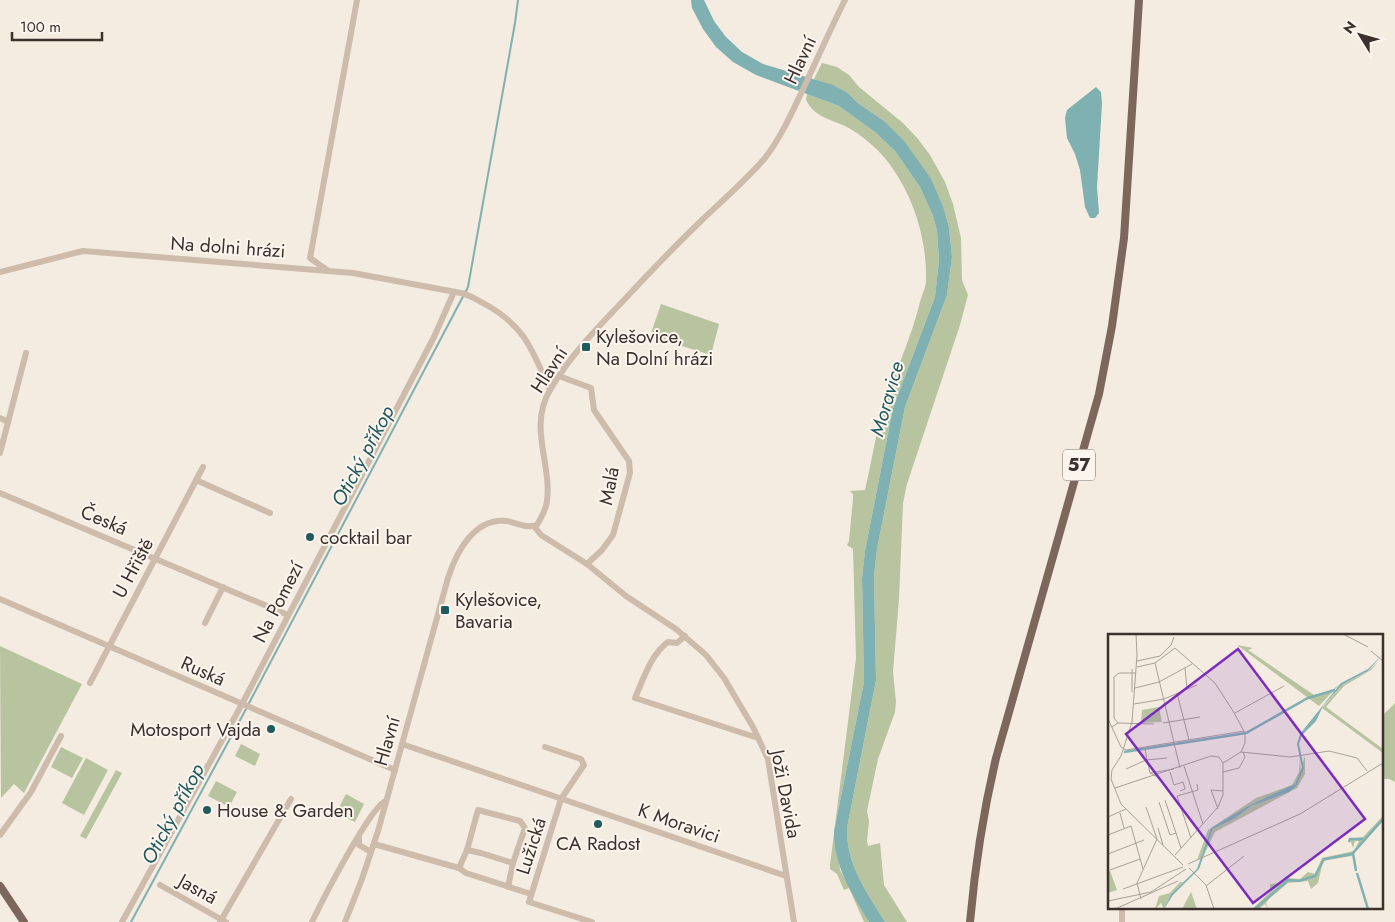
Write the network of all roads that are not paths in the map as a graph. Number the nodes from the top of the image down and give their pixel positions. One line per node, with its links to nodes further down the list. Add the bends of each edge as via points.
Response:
1 (357, 0): 4 (street, via 310,258)
2 (845, 0): 8 (street, Hlavní, via 779,138 755,169 594,332)
3 (1139, 0): 56 (main road, 57, via 1124,238 1112,326 1099,394 990,784)
4 (328, 270): 5 (street, Na dolni hrázi, via 83,251); 6 (street, Na dolni hrázi)
5 (0, 272)
6 (457, 292): 9 (street, Na dolni hrázi, via 468,294 503,314 522,332); 22 (street, Na Pomezí)
7 (26, 353): 11 (street)
8 (559, 376): 9 (street, Hlavní); 19 (street, Malá, via 591,388 594,410 629,461 630,473 615,529 602,550)
9 (550, 390): 17 (street, Hlavní, via 542,408 540,425 547,501 542,517)
10 (0, 418): 11 (street)
11 (8, 422): 12 (street)
12 (0, 453)
13 (203, 467): 14 (street, U Hřiště)
14 (196, 480): 16 (street); 18 (street, U Hřiště)
15 (0, 493): 18 (street, Česká)
16 (270, 512)
17 (534, 526): 19 (street, Joži Davida, via 541,534); 30 (street, Hlavní, via 492,522 473,533 459,551 448,578)
18 (155, 558): 20 (street, Česká); 25 (street, U Hřiště)
19 (588, 564): 24 (street, Joži Davida, via 626,596)
20 (223, 587): 22 (street, Česká); 23 (street)
21 (0, 599): 25 (street, Ruská)
22 (288, 615): 27 (street, Na Pomezí)
23 (205, 623)
24 (685, 636): 29 (street, Joži Davida, via 724,678); 29 (street, via 677,643 668,642 662,646 634,698)
25 (109, 646): 26 (street, U Hřiště); 27 (street, Ruská)
26 (90, 683)
27 (246, 706): 32 (street, Ruská); 51 (street, Na Pomezí)
28 (61, 736): 37 (street, via 31,792)
29 (758, 738): 44 (street, Joži Davida, via 768,759)
30 (402, 744): 32 (street, Hlavní); 34 (street)
31 (545, 748): 34 (street, via 584,763)
32 (395, 770): 35 (street, Hlavní)
33 (291, 799): 49 (street)
34 (562, 799): 44 (street, K Moravici); 48 (street, Lužická)
35 (386, 801): 36 (street, Hlavní); 38 (street, Hlavní, via 379,805)
36 (378, 831): 38 (street, via 368,829); 39 (street, Hlavní)
37 (0, 834)
38 (360, 834): 41 (street, via 359,845); 52 (street, Hlavní)
39 (374, 844): 41 (street, Hlavní); 43 (street)
40 (467, 850): 42 (street); 42 (street, via 478,810 520,822 525,828); 43 (street)
41 (371, 852): 53 (street, Hlavní)
42 (513, 863): 47 (street)
43 (459, 868): 47 (street)
44 (786, 876): 55 (street, Joži Davida)
45 (160, 885): 49 (street, Jasná)
46 (0, 886): 50 (main road)
47 (508, 887): 48 (street)
48 (531, 894): 54 (street, Lužická, via 528,902)
49 (223, 921)
50 (24, 922)
51 (122, 922)
52 (312, 922)
53 (345, 922)
54 (592, 922)
55 (794, 922)
56 (970, 922)

